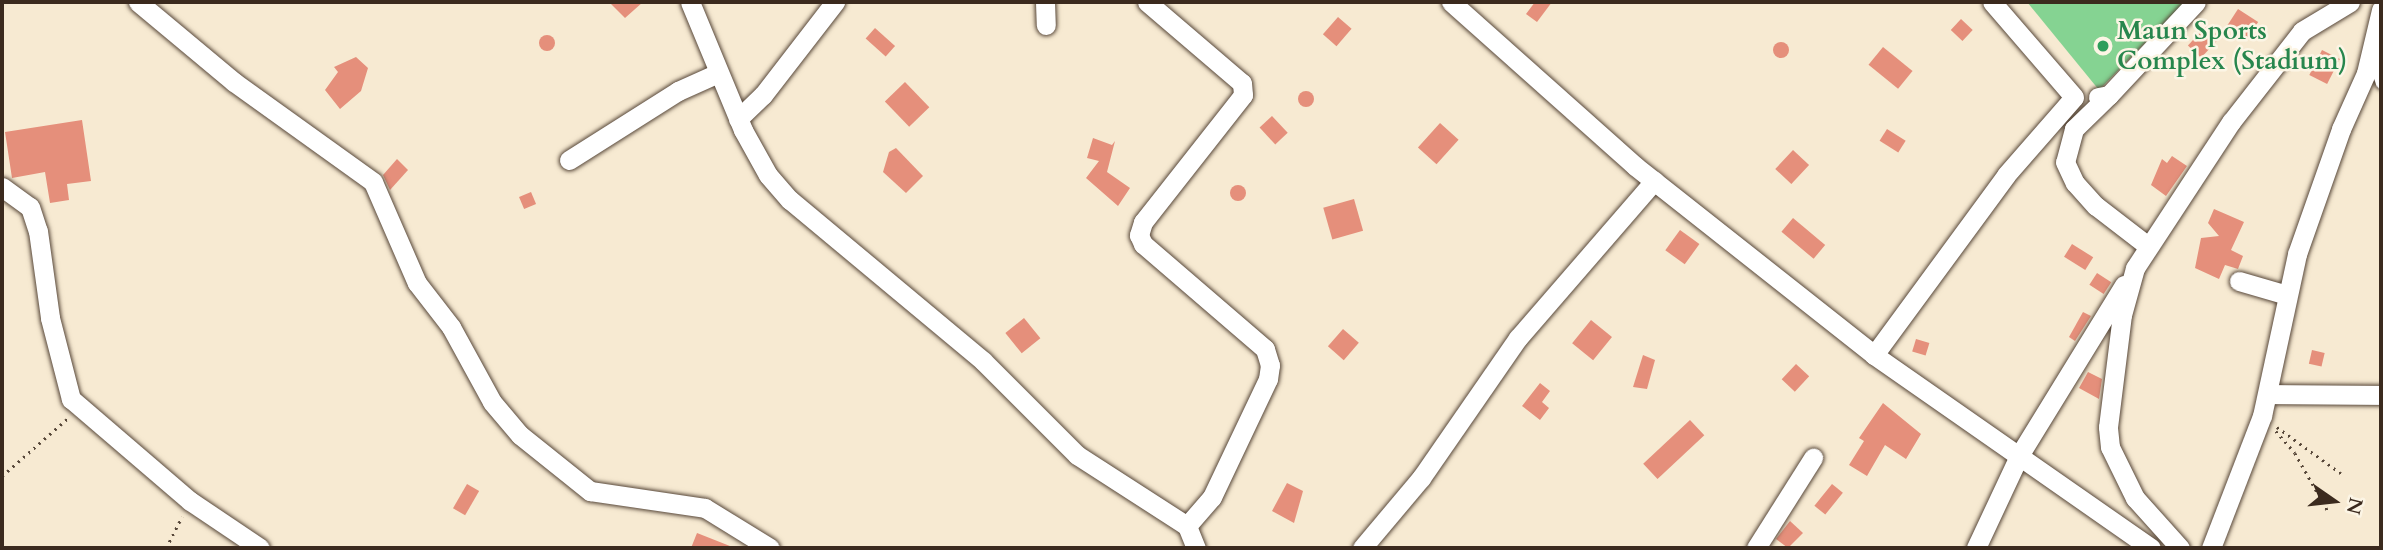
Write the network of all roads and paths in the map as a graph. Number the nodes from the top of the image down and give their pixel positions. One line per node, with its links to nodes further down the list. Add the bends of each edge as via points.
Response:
1 (138, 2): 39 (street, via 234,82 373,182 417,283 451,327 492,402 520,435 590,491 705,508)
2 (690, 2): 13 (street)
3 (835, 2): 17 (street)
4 (1045, 2): 11 (street)
5 (1147, 2): 36 (street, via 1242,83 1243,95 1143,222 1139,235 1143,244 1265,349 1270,365 1268,379 1212,497)
6 (1451, 2): 19 (street)
7 (1992, 2): 16 (street)
8 (2196, 2): 15 (street)
9 (2350, 2): 21 (street, via 2302,31 2231,122)
10 (2381, 10): 12 (street)
11 (1045, 25)
12 (2372, 55): 14 (lane); 24 (street, via 2311,207)
13 (718, 73): 17 (street); 18 (street, via 678,91)
14 (2381, 83)
15 (2109, 95): 16 (street); 21 (street, via 2074,129 2065,162 2075,183 2096,206)
16 (2074, 97): 25 (street, via 2012,167)
17 (738, 119): 36 (street, via 768,175 790,200 983,360 1077,455)
18 (569, 160)
19 (1654, 181): 25 (street); 41 (street, via 1518,338 1421,478)
20 (2, 187): 29 (street, via 30,207 63,377 71,399)
21 (2148, 246): 22 (street)
22 (2135, 268): 30 (street); 45 (street, via 2122,315 2108,427 2110,447 2135,498)
23 (2239, 281): 24 (street)
24 (2287, 295): 26 (street)
25 (1874, 355): 30 (street)
26 (2269, 394): 27 (street); 28 (street)
27 (2381, 396)
28 (2262, 415): 32 (path); 35 (path, via 2295,453); 46 (street)
29 (92, 418): 33 (path, via 79,411); 34 (street)
30 (2019, 456): 43 (street); 44 (street)
31 (1813, 458): 42 (street)
32 (2342, 474)
33 (2, 476)
34 (190, 501): 37 (path); 38 (street)
35 (2328, 511)
36 (1187, 526): 40 (street)
37 (166, 548)
38 (260, 548)
39 (770, 548)
40 (1196, 548)
41 (1362, 548)
42 (1756, 548)
43 (1976, 548)
44 (2151, 548)
45 (2180, 548)
46 (2211, 548)

